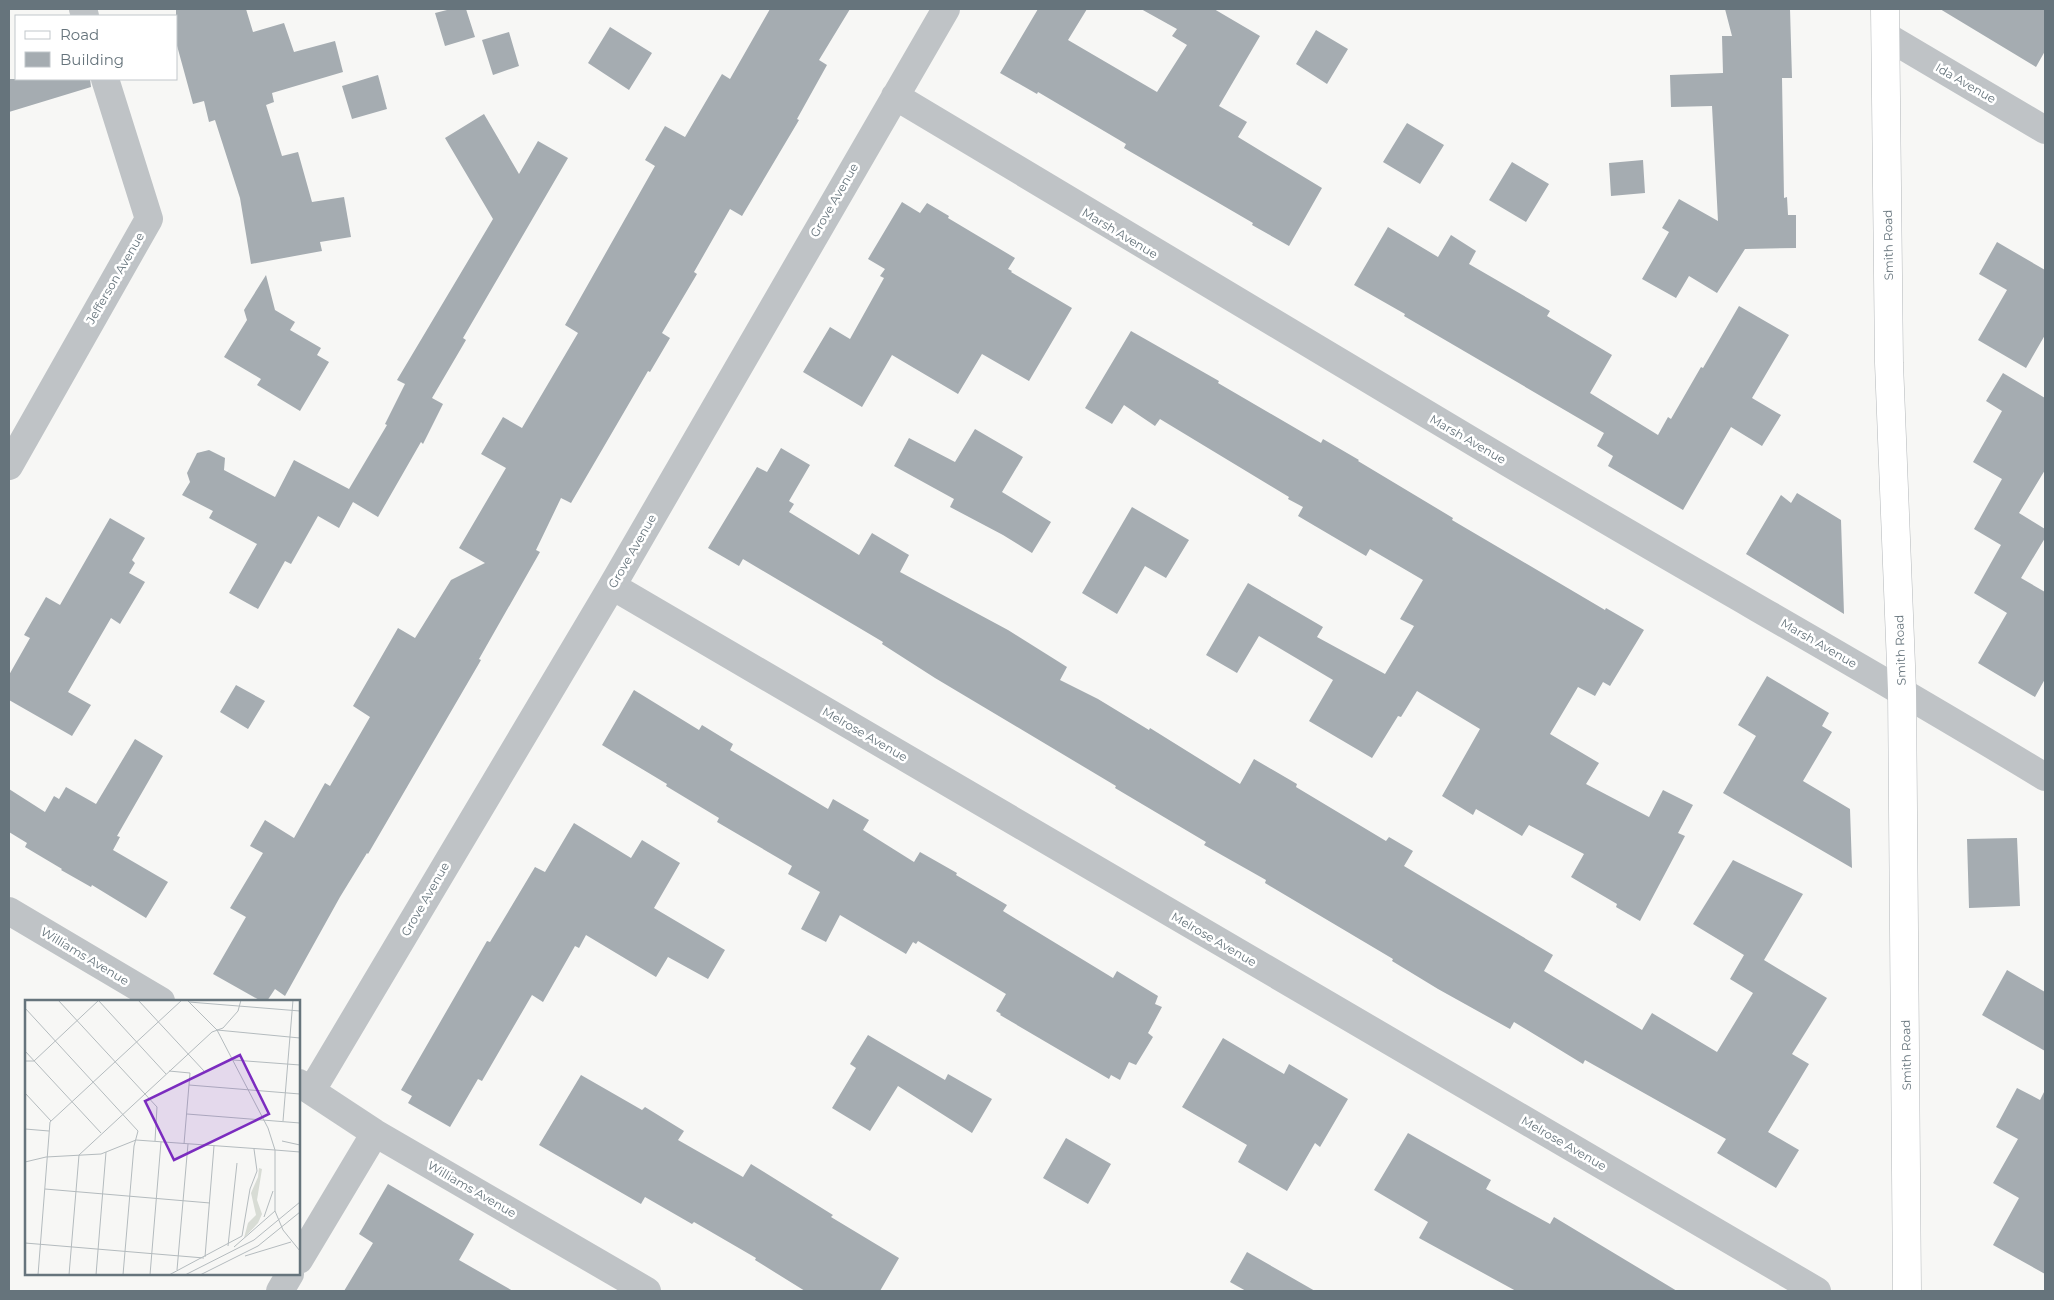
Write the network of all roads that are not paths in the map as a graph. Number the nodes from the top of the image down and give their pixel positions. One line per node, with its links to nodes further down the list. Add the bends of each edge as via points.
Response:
1 (946, 9): 5 (street, Grove Avenue)
2 (1884, 9): 3 (main road, Smith Road)
3 (1886, 36): 6 (street, Ida Avenue); 9 (main road, Smith Road, via 1890,363)
4 (105, 80): 7 (street, Jefferson Avenue, via 149,219)
5 (895, 96): 8 (street, Grove Avenue); 9 (street, Marsh Avenue, via 1188,274)
6 (2045, 130)
7 (9, 466)
8 (612, 586): 13 (street, Grove Avenue); 19 (street, Melrose Avenue)
9 (1902, 690): 10 (street, Marsh Avenue); 20 (main road, Smith Road)
10 (2045, 777)
11 (9, 911): 12 (street, Williams Avenue)
12 (159, 1000)
13 (305, 1087): 14 (street, Williams Avenue)
14 (376, 1133): 15 (street); 18 (street, Williams Avenue)
15 (300, 1258)
16 (289, 1275): 17 (street)
17 (280, 1291)
18 (647, 1291)
19 (1817, 1291)
20 (1907, 1291)

